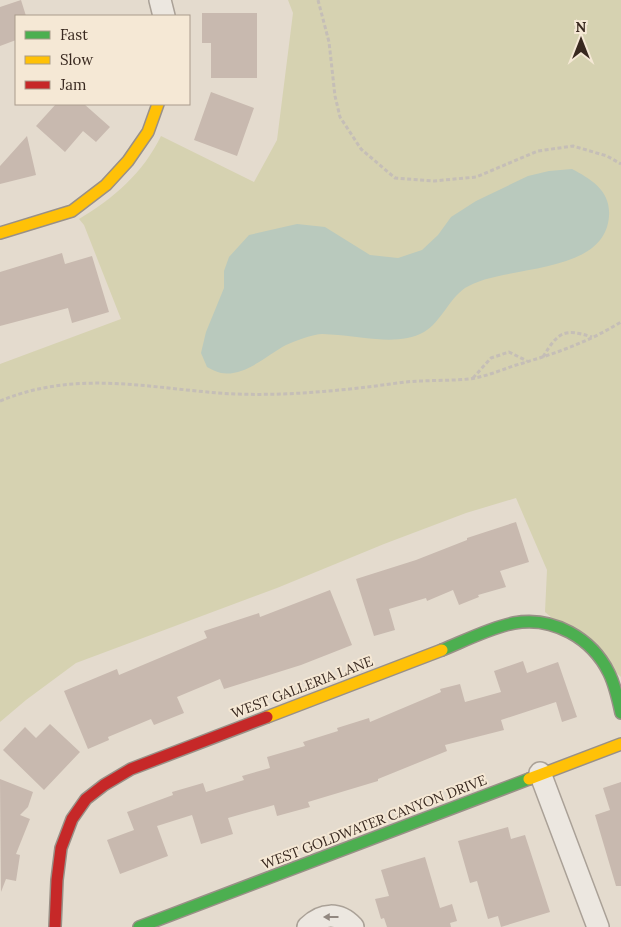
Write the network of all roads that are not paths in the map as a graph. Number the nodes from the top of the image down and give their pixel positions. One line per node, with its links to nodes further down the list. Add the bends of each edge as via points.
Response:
1 (160, 0): 2 (street)
2 (164, 15)
3 (158, 105): 4 (street, via 148,132 128,162 106,185 72,211)
4 (0, 232)
5 (621, 713): 8 (street, WEST GALLERIA LANE, via 608,671 582,638 530,622 513,623 491,631 131,769 104,784 81,804 60,848)
6 (621, 744): 7 (street, WEST GOLDWATER CANYON DRIVE)
7 (540, 774): 9 (street, WEST GOLDWATER CANYON DRIVE); 12 (street)
8 (55, 927)
9 (139, 927)
10 (308, 927): 11 (street, one-way to 10, via 340,917 331,916 322,917)
11 (353, 927)
12 (598, 927)

